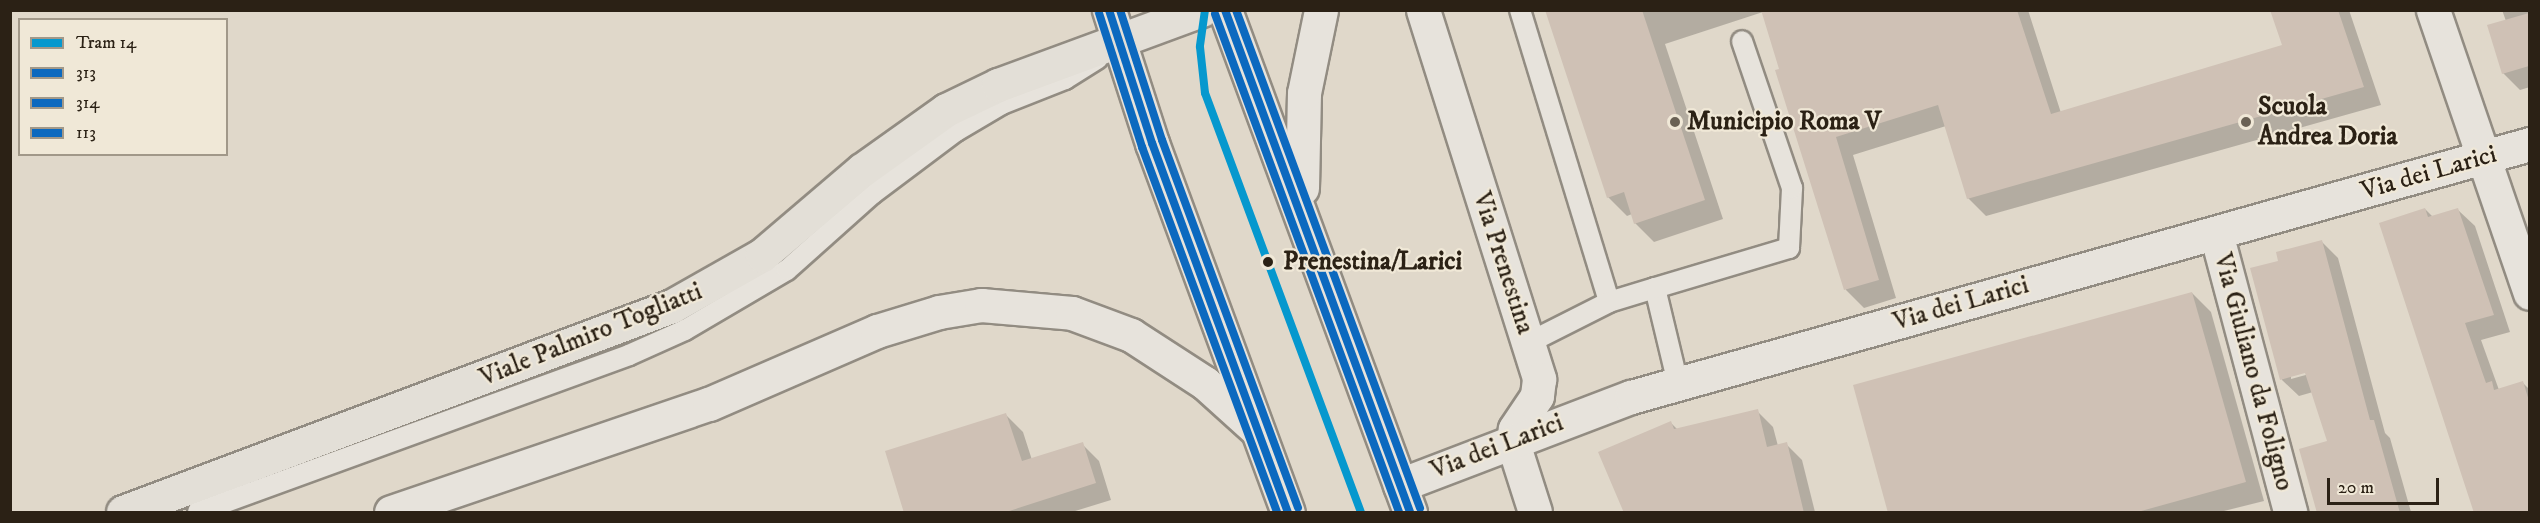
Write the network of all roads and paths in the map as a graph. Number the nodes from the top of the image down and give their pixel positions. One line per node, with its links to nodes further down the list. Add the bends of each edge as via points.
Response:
1 (1108, 10): 8 (street)
2 (1202, 10): 8 (main road, Viale Palmiro Togliatti)
3 (1225, 10): 12 (street)
4 (1321, 10): 12 (street, via 1304,93)
5 (1423, 10): 17 (street, Via Prenestina)
6 (1520, 10): 16 (lane)
7 (2433, 10): 11 (street)
8 (1120, 26): 19 (street); 23 (main road, Viale Palmiro Togliatti, via 946,110 879,156 762,255 680,302 569,348); 24 (lane, Viale Palmiro Togliatti, via 1083,70 1002,104 956,131 872,194 787,270 685,330 629,356)
9 (1742, 40): 14 (lane, via 1792,188 1789,248)
10 (2529, 144): 11 (street, Via dei Larici)
11 (2484, 158): 13 (street, Via dei Larici); 15 (street)
12 (1303, 214): 21 (street)
13 (2216, 232): 18 (street, Via dei Larici); 27 (street, Via Giuliano da Foligno)
14 (1655, 288): 16 (lane); 18 (lane)
15 (2529, 293)
16 (1609, 302): 17 (lane)
17 (1528, 343): 20 (street, Via Prenestina, via 1539,389 1515,429)
18 (1678, 384): 20 (street, Via dei Larici, via 1590,411)
19 (1256, 429): 22 (street, via 1205,383 1131,335 1065,312 981,305 939,312 877,331 709,404); 25 (street)
20 (1513, 443): 21 (street, Via dei Larici); 26 (street)
21 (1405, 499)
22 (405, 509)
23 (123, 513)
24 (198, 513)
25 (1288, 513)
26 (1535, 513)
27 (2290, 513)

